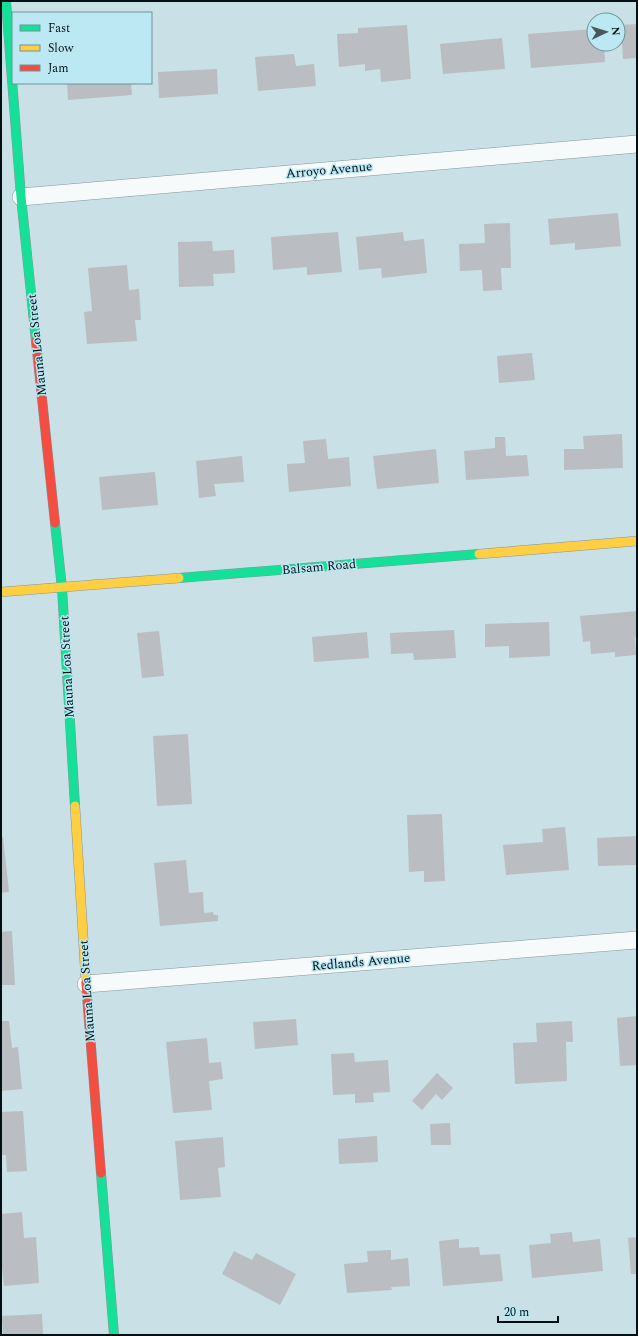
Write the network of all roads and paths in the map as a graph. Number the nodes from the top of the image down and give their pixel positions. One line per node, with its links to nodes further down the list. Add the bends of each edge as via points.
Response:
1 (6, 1): 2 (street, Mauna Loa Street)
2 (12, 79)
3 (12, 84): 5 (street, Mauna Loa Street)
4 (637, 144): 5 (street, Arroyo Avenue)
5 (21, 196): 7 (street, Mauna Loa Street)
6 (637, 541): 7 (street, Balsam Road)
7 (62, 588): 8 (street, Balsam Road); 10 (street, Mauna Loa Street)
8 (1, 592)
9 (637, 940): 10 (street, Redlands Avenue)
10 (86, 984): 11 (street, Mauna Loa Street)
11 (114, 1335)

